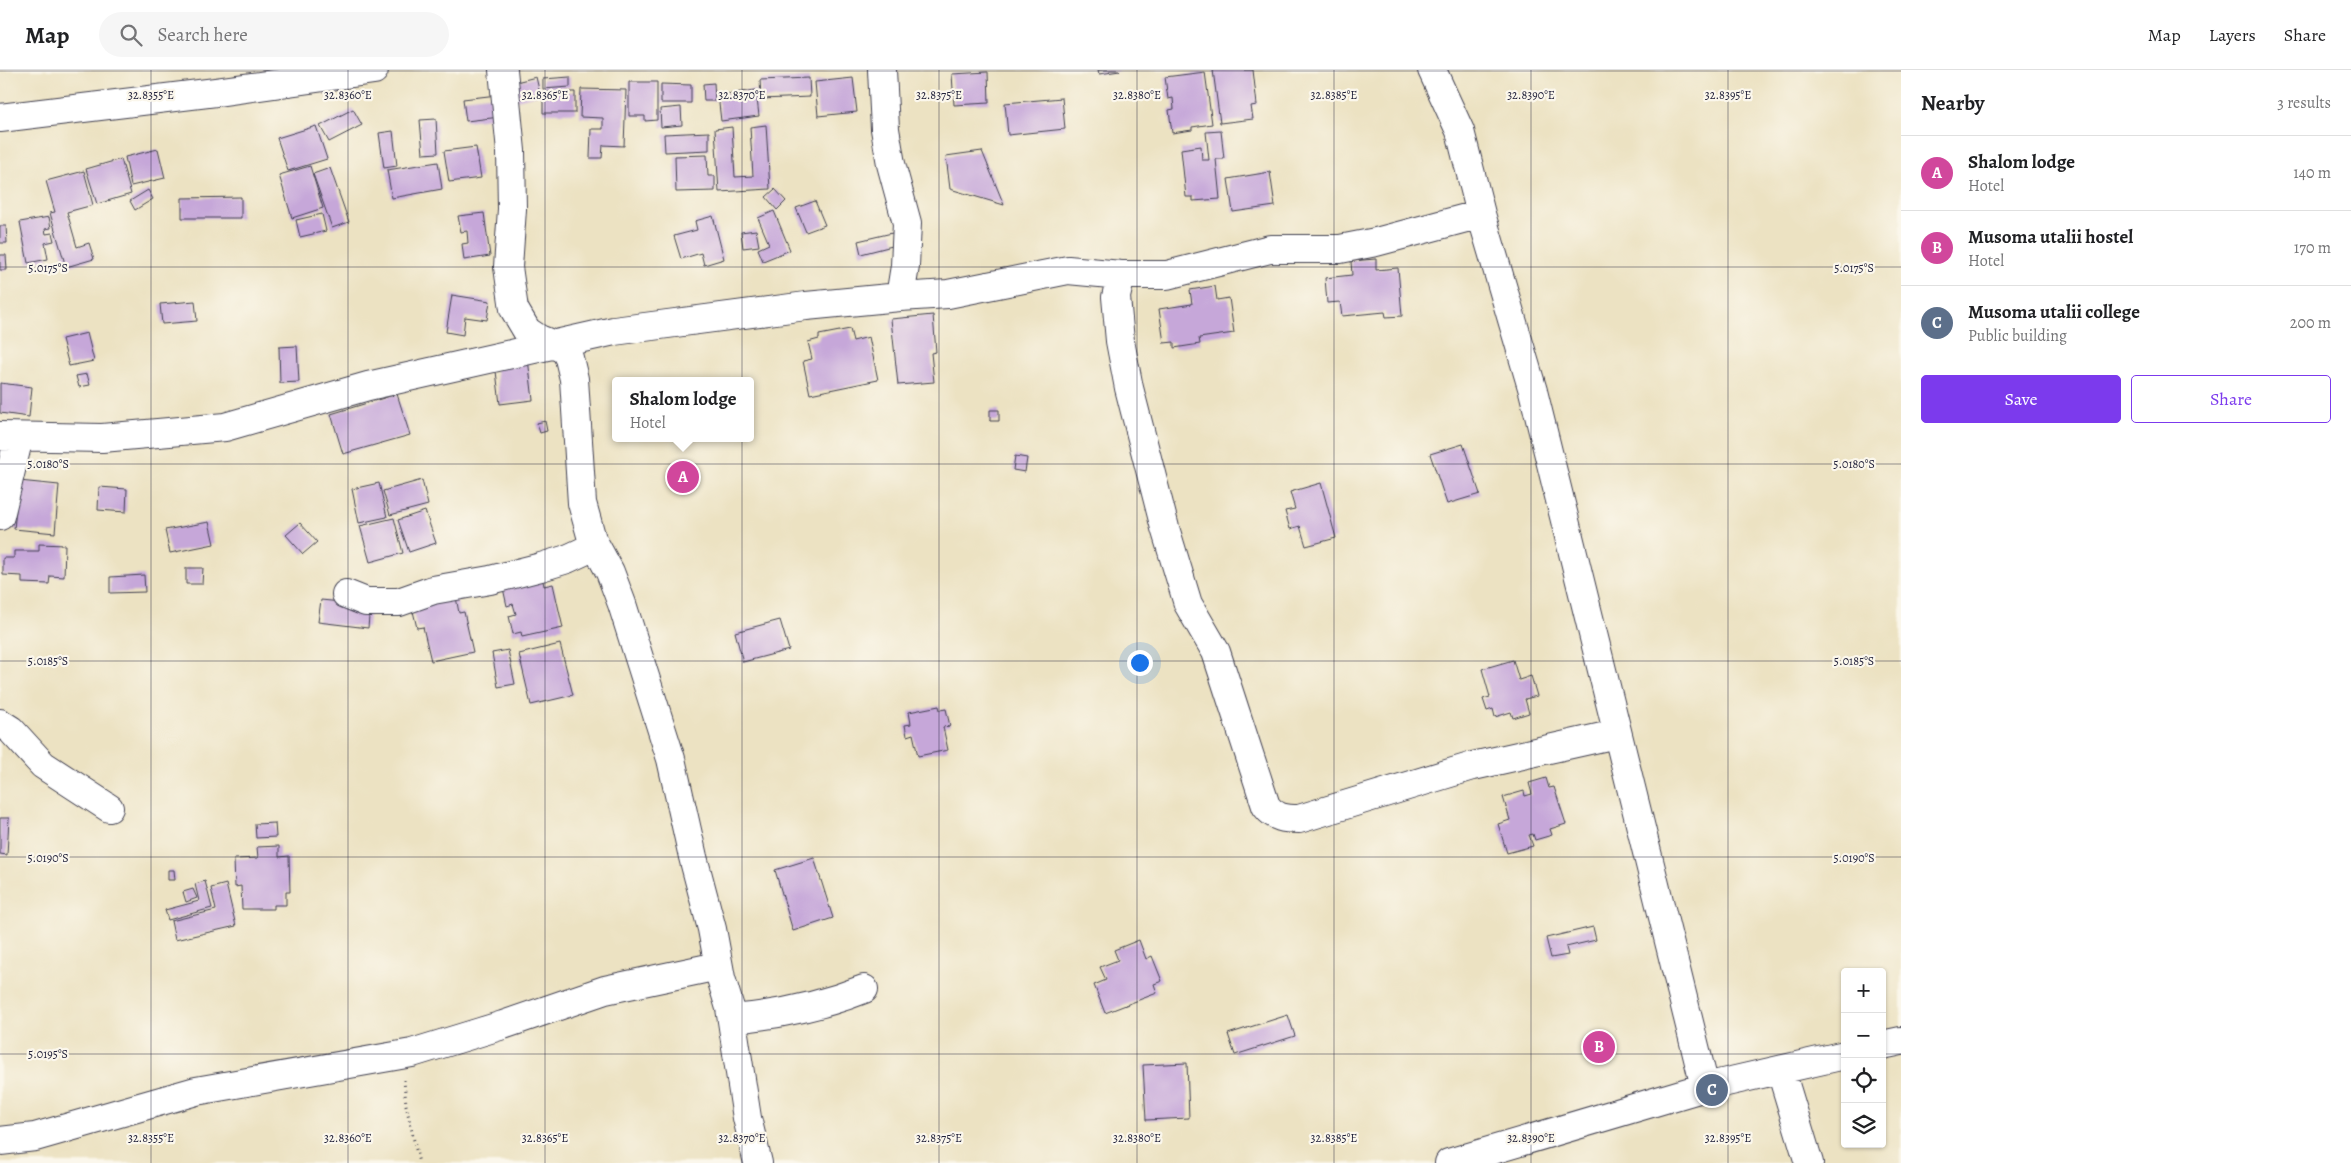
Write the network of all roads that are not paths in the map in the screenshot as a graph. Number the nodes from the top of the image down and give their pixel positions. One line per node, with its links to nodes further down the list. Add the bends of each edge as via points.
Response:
1 (374, 70): 5 (main road)
2 (503, 70): 9 (main road, via 512,173 508,256 510,292 514,309 527,331)
3 (882, 70): 8 (main road, via 888,146 908,223)
4 (1432, 70): 6 (main road, via 1460,131)
5 (0, 118)
6 (1481, 214): 7 (main road, via 1340,249 1270,249 1167,275); 15 (main road, via 1533,391)
7 (1121, 274): 8 (main road, via 1068,270 948,294); 15 (main road, via 1116,296 1120,341 1165,528 1188,604 1216,652 1266,806 1271,812 1282,818 1299,819 1473,766)
8 (900, 296): 9 (main road, via 642,326)
9 (555, 344): 10 (main road, via 368,386 225,427 102,438); 12 (main road, via 567,353 574,379 582,503)
10 (9, 436): 11 (main road)
11 (0, 516)
12 (595, 546): 13 (main road, via 541,567 490,580 447,586 399,602 366,602); 17 (main road, via 610,572 622,604 671,760)
13 (346, 594)
14 (0, 723): 16 (main road, via 11,730 43,765)
15 (1616, 734): 24 (main road)
16 (109, 808)
17 (718, 966): 19 (main road); 25 (main road, via 604,990 503,1025 404,1054 196,1091 35,1137)
18 (864, 989): 19 (main road, via 790,1013)
19 (732, 1019): 26 (main road, via 747,1118)
20 (1901, 1041): 21 (main road)
21 (1886, 1044)
22 (1841, 1056): 23 (main road)
23 (1781, 1071): 24 (main road); 28 (main road)
24 (1705, 1088): 27 (main road)
25 (0, 1141)
26 (758, 1163)
27 (1449, 1163)
28 (1809, 1163)

